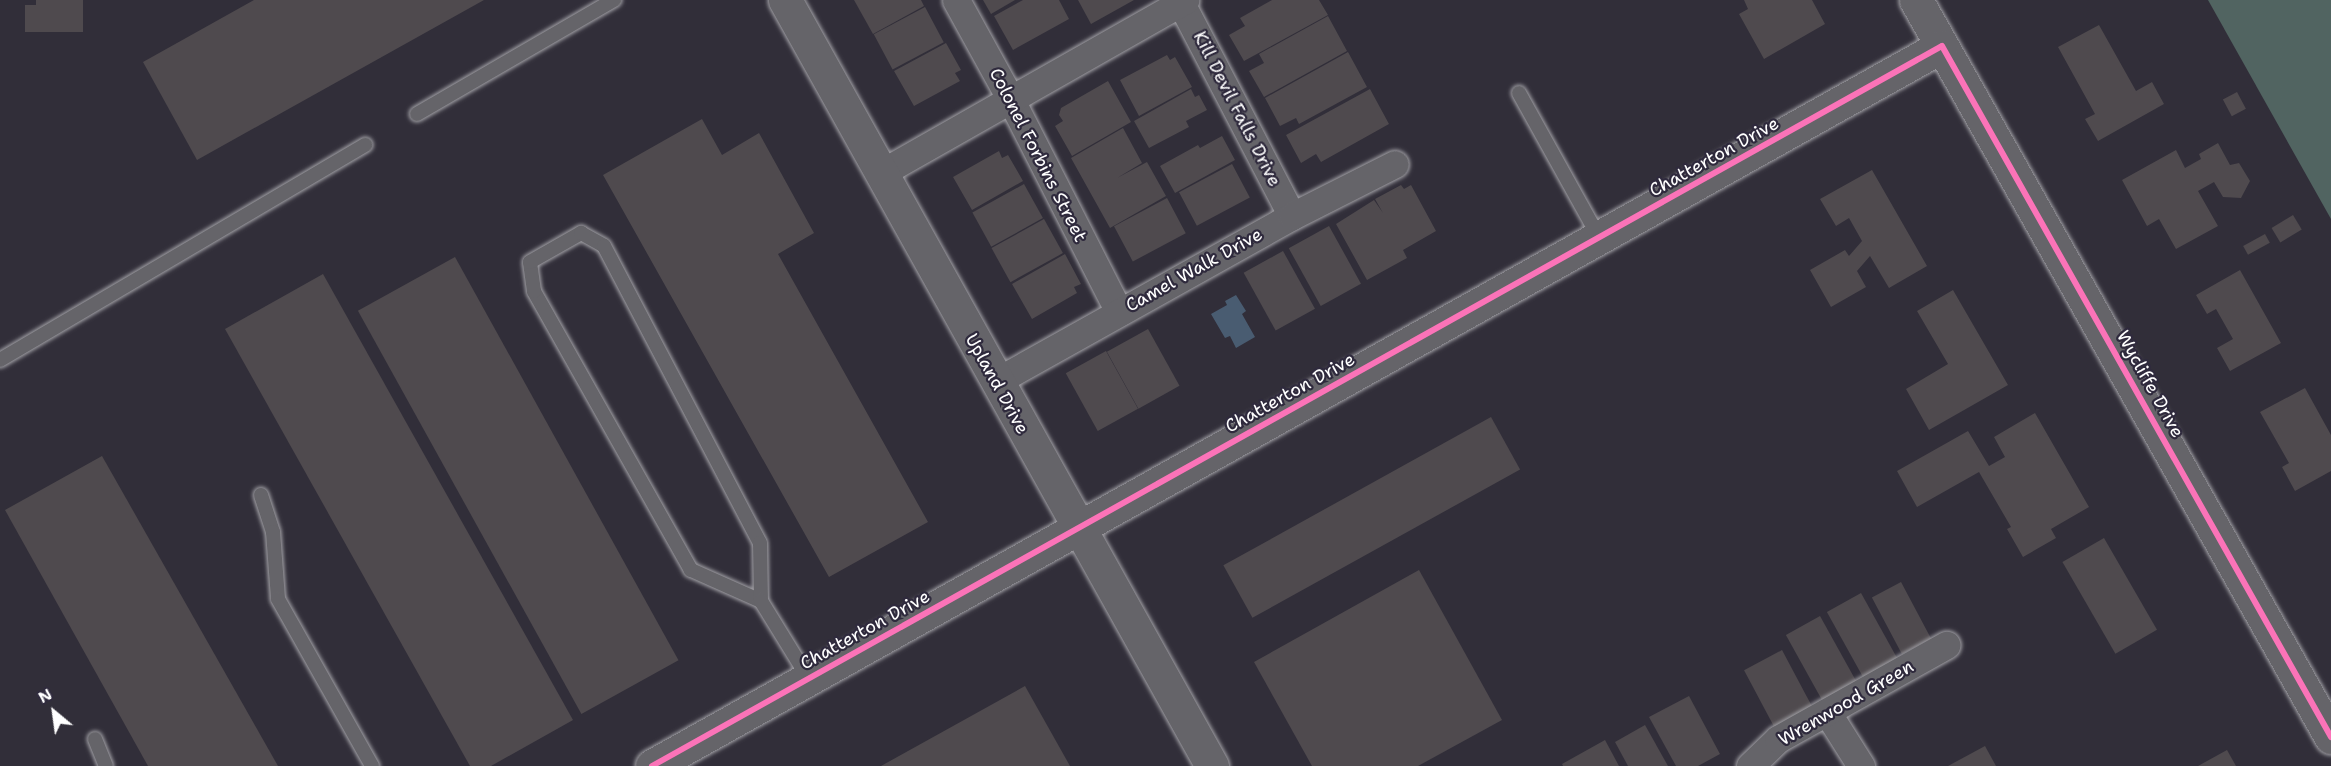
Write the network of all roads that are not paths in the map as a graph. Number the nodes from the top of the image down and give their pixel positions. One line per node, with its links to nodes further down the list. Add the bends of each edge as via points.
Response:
1 (614, 0): 9 (lane)
2 (785, 0): 12 (street, Upland Drive)
3 (956, 0): 8 (street, Colonel Forbins Street)
4 (1916, 0): 6 (street, Wycliffe Drive)
5 (1183, 1): 8 (street); 13 (street, Kill Devil Falls Drive)
6 (1942, 46): 14 (street, Chatterton Drive); 24 (street, Wycliffe Drive)
7 (1520, 93): 14 (lane)
8 (1011, 100): 12 (street); 15 (street, Colonel Forbins Street)
9 (417, 114)
10 (365, 145): 16 (lane)
11 (1395, 164): 13 (street, Camel Walk Drive)
12 (881, 173): 17 (street, Upland Drive)
13 (1292, 216): 15 (street, Camel Walk Drive)
14 (1600, 238): 19 (street, Chatterton Drive)
15 (1119, 312): 17 (street, Camel Walk Drive)
16 (0, 360)
17 (995, 382): 19 (street, Upland Drive)
18 (261, 495): 27 (lane, via 273,532 278,599)
19 (1078, 528): 22 (street, Chatterton Drive); 29 (street, Upland Drive)
20 (761, 601): 20 (lane, via 760,543 604,246 581,232 530,262 534,291 691,570); 22 (lane)
21 (1946, 645): 23 (street, Wrenwood Green)
22 (809, 679): 28 (street, Chatterton Drive)
23 (1827, 712): 30 (street, Wrenwood Green, via 1778,739); 31 (street)
24 (2331, 737)
25 (94, 739): 26 (lane)
26 (106, 766)
27 (372, 766)
28 (652, 766)
29 (1212, 766)
30 (1750, 766)
31 (1861, 766)

